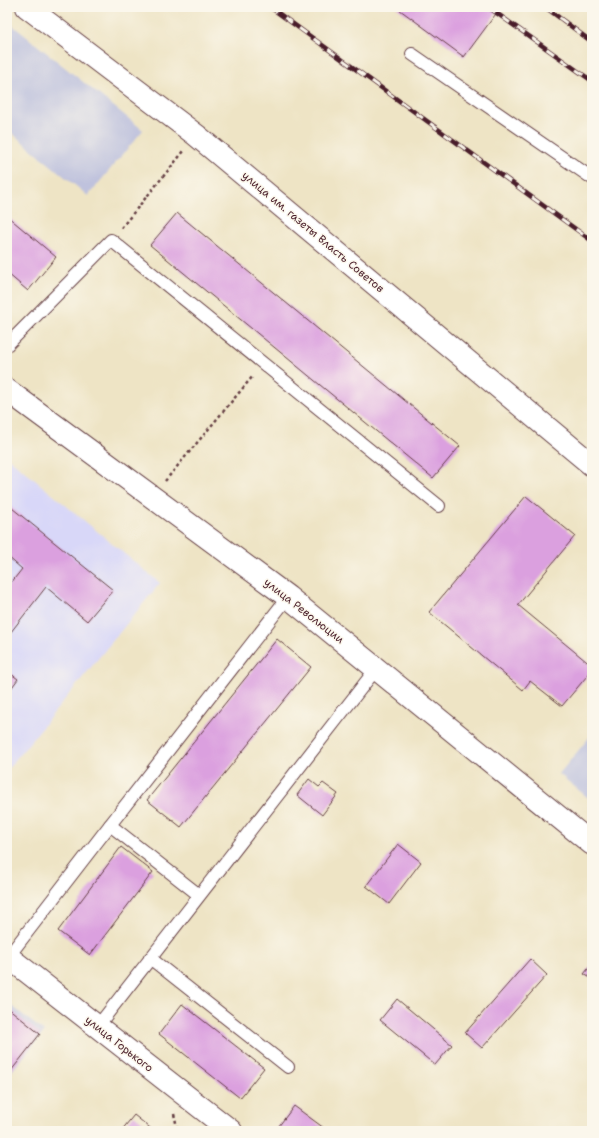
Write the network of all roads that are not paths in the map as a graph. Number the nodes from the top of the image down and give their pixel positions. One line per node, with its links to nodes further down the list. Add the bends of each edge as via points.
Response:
1 (27, 7): 6 (street, улица им. газеты Власть Советов, via 196,135)
2 (412, 54): 3 (lane)
3 (592, 178)
4 (7, 345): 7 (lane, via 111,240)
5 (7, 390): 8 (street, улица Революции)
6 (592, 465)
7 (439, 506)
8 (288, 597): 9 (street, улица Революции); 10 (lane)
9 (376, 669): 11 (street, улица Революции); 12 (lane)
10 (110, 825): 12 (lane); 13 (lane)
11 (592, 844)
12 (200, 895): 14 (lane)
13 (7, 956): 15 (street, улица Горького)
14 (150, 958): 15 (lane); 16 (lane)
15 (97, 1027): 17 (street, улица Горького)
16 (288, 1067)
17 (231, 1131)

